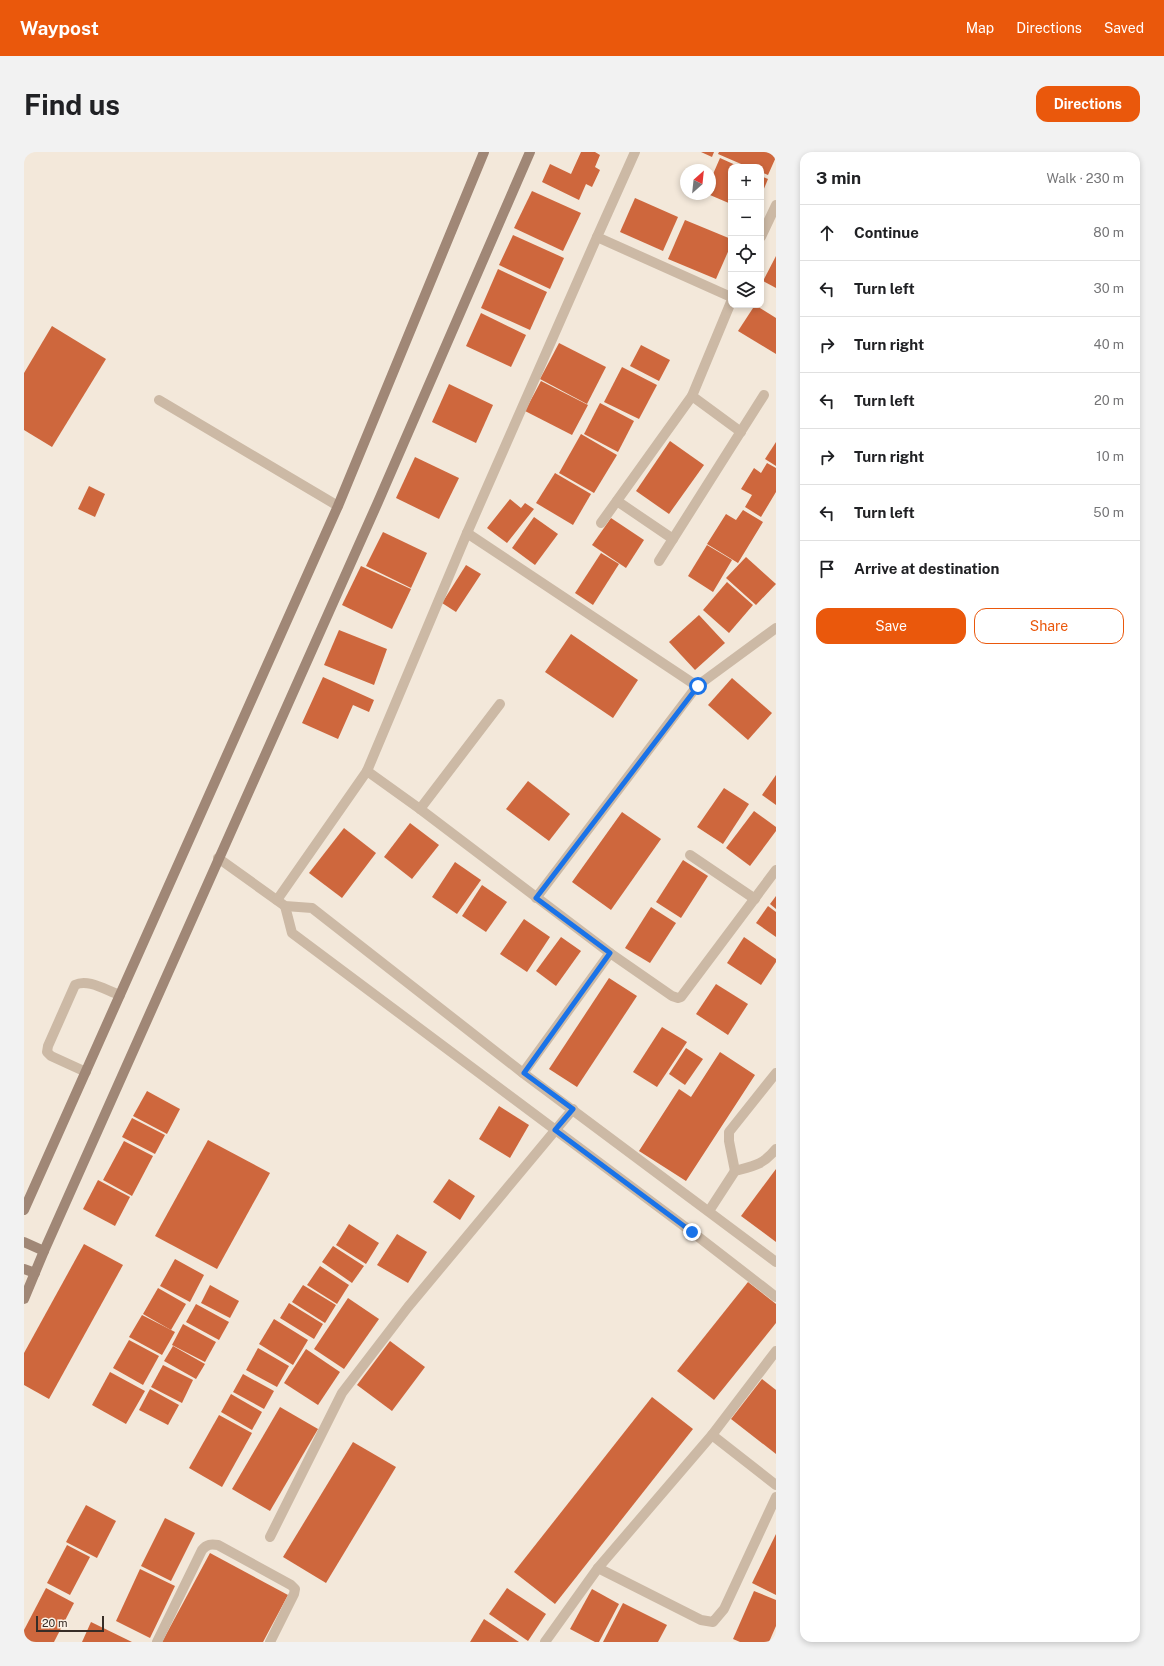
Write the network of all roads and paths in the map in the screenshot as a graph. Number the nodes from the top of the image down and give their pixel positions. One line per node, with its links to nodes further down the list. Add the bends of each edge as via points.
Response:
1 (484, 152): 14 (street)
2 (530, 152): 25 (street, via 378,502)
3 (635, 152): 6 (street)
4 (776, 205): 5 (street)
5 (761, 236)
6 (597, 237): 7 (street); 16 (street)
7 (728, 296)
8 (729, 308): 10 (street)
9 (764, 395): 12 (street)
10 (692, 396): 12 (street); 13 (street)
11 (159, 400): 14 (street)
12 (741, 432): 17 (street)
13 (617, 501): 15 (street); 17 (street)
14 (338, 506): 32 (street)
15 (601, 523)
16 (467, 533): 20 (street); 22 (street)
17 (673, 539): 18 (street)
18 (659, 561)
19 (776, 628): 20 (street)
20 (698, 686): 27 (street)
21 (500, 704): 23 (street)
22 (366, 771): 23 (street); 29 (street)
23 (420, 809): 27 (street)
24 (690, 855): 28 (street)
25 (218, 858): 29 (street); 43 (street)
26 (776, 870): 28 (street)
27 (536, 898): 31 (street)
28 (755, 899): 31 (street, via 685,993 678,998)
29 (277, 900): 30 (street)
30 (286, 906): 34 (street, via 312,908); 37 (street, via 292,933)
31 (610, 953): 34 (street)
32 (120, 995): 33 (street); 33 (street, via 87,983 80,982 75,985 48,1046 47,1052 51,1056)
33 (86, 1072): 40 (street)
34 (524, 1073): 36 (street)
35 (776, 1073): 39 (street, via 729,1132)
36 (573, 1109): 37 (street); 41 (street)
37 (555, 1130): 47 (street); 53 (street, via 408,1307 342,1393)
38 (776, 1149): 39 (street, via 769,1159 761,1164)
39 (735, 1171): 41 (street)
40 (24, 1210)
41 (709, 1211): 44 (street)
42 (24, 1242): 43 (street)
43 (44, 1251): 46 (street)
44 (776, 1262)
45 (24, 1269): 46 (street)
46 (35, 1273): 48 (street)
47 (776, 1297)
48 (24, 1299)
49 (776, 1351): 50 (street)
50 (712, 1435): 51 (street); 54 (street)
51 (776, 1485)
52 (776, 1497): 54 (street, via 724,1609 713,1622 701,1620)
53 (270, 1536)
54 (598, 1568): 57 (street)
55 (157, 1642): 56 (street, via 202,1550 211,1544 218,1545 295,1589)
56 (270, 1642)
57 (545, 1642)

